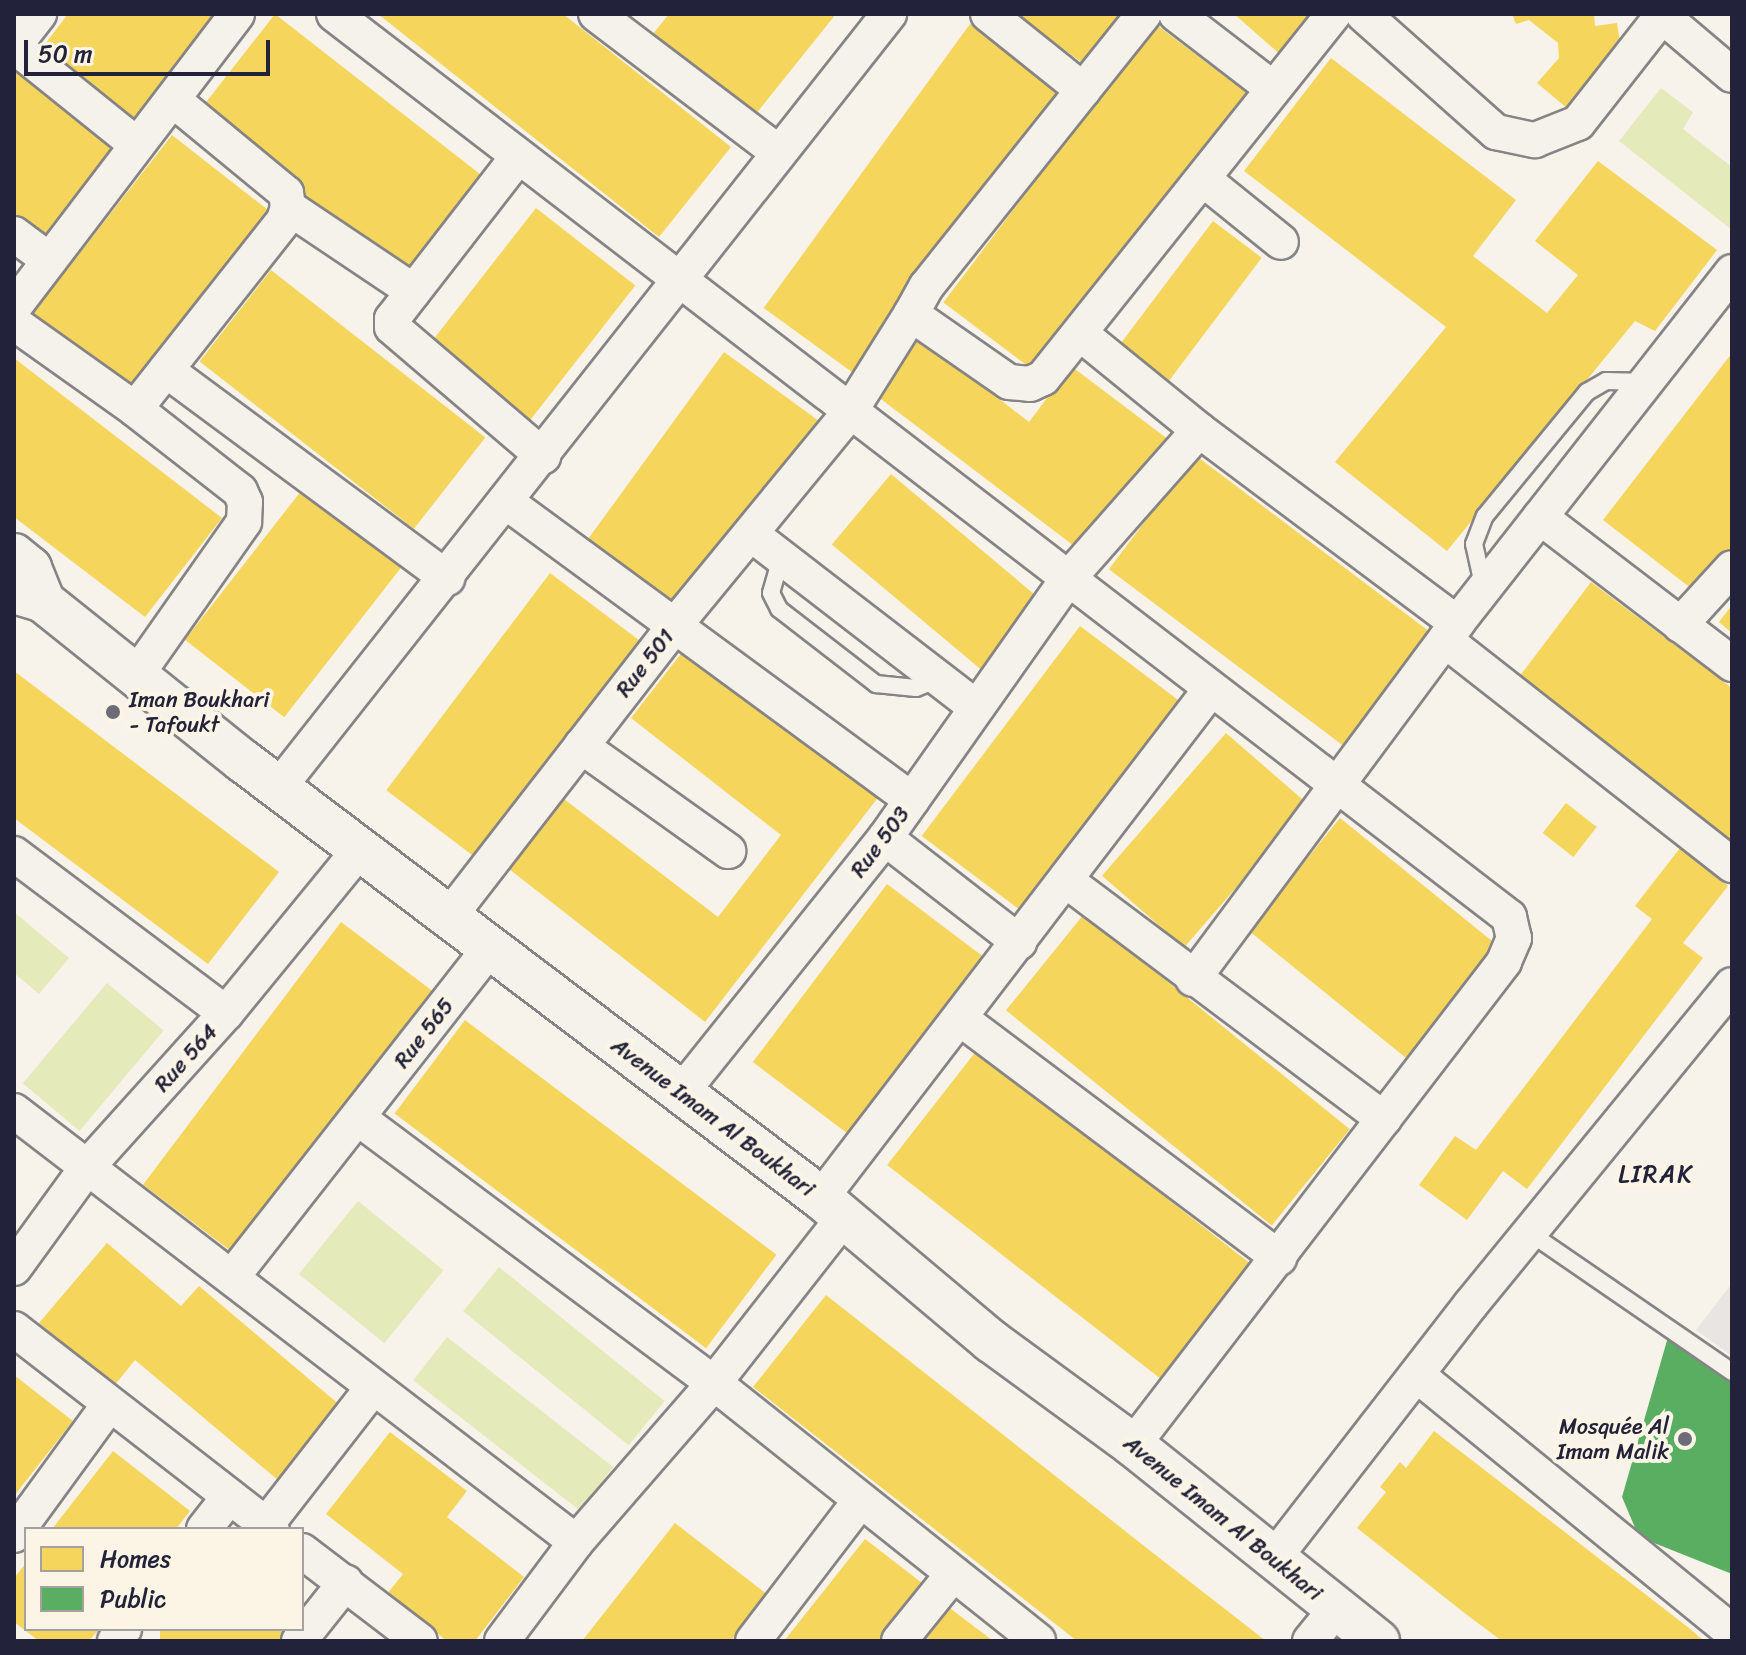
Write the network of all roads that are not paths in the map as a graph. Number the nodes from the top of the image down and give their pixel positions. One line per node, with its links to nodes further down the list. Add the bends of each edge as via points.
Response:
1 (39, 14): 12 (street)
2 (237, 14): 16 (street)
3 (334, 14): 19 (street)
4 (889, 14): 18 (street)
5 (988, 14): 15 (street)
6 (1144, 14): 15 (street, Rue 501)
7 (1176, 14): 14 (street)
8 (1334, 14): 14 (street)
9 (1363, 14): 10 (street, via 1496,132 1535,140 1578,123)
10 (1661, 15): 13 (street)
11 (611, 19): 18 (street)
12 (14, 46): 17 (street)
13 (1732, 75)
14 (1272, 88): 20 (street)
15 (1083, 90): 29 (street, Rue 501, via 926,287)
16 (173, 100): 17 (street); 21 (street, via 286,193)
17 (136, 144): 24 (street)
18 (778, 152): 25 (street)
19 (517, 158): 25 (street); 27 (street)
20 (1203, 179): 23 (street); 31 (street)
21 (288, 207): 27 (street); 32 (street, via 284,220)
22 (14, 234): 24 (street)
23 (1281, 242)
24 (49, 260): 28 (street)
25 (682, 278): 35 (street); 37 (street)
26 (1729, 282): 33 (street)
27 (413, 291): 37 (street, via 392,319 392,327)
28 (14, 307)
29 (911, 314): 31 (street, via 1019,384 1043,378); 35 (street, Rue 501)
30 (14, 323): 34 (street)
31 (1082, 335): 36 (street)
32 (166, 370): 34 (street); 43 (street)
33 (1648, 382): 39 (street); 45 (lane, via 1606,381 1587,392 1485,516 1474,544)
34 (135, 409): 51 (street, via 240,491 246,513)
35 (849, 413): 40 (street, Rue 501); 44 (street)
36 (1199, 430): 44 (street, Rue 503); 49 (street)
37 (543, 456): 38 (street)
38 (505, 501): 43 (street); 47 (street)
39 (1540, 517): 45 (street); 48 (street)
40 (751, 534): 47 (street, Rue 501); 53 (street)
41 (14, 555): 46 (street, Avenue Imam Al Boukhari, via 30,568)
42 (1732, 568): 48 (street)
43 (447, 578): 56 (street)
44 (1066, 581): 52 (street); 53 (street, Rue 503)
45 (1484, 589): 49 (street)
46 (28, 596): 51 (street, Avenue Imam Al Boukhari)
47 (675, 625): 54 (street, Rue 501); 57 (street)
48 (1680, 625): 50 (street)
49 (1451, 631): 55 (street); 62 (street)
50 (1732, 664)
51 (137, 674): 56 (street, Avenue Imam Al Boukhari)
52 (1211, 689): 55 (street); 63 (street)
53 (976, 707): 57 (street, Rue 503)
54 (581, 746): 60 (street); 64 (street, Rue 501)
55 (1336, 785): 67 (street); 74 (street, via 1495,904 1514,931 1504,962)
56 (279, 787): 59 (street, Avenue Imam Al Boukhari)
57 (912, 800): 58 (street, Rue 503)
58 (885, 838): 65 (street); 71 (street, Rue 503)
59 (360, 849): 64 (street, Avenue Imam Al Boukhari); 69 (street, Rue 564)
60 (728, 851)
61 (14, 854): 69 (street)
62 (1732, 865)
63 (1068, 882): 65 (street); 67 (street)
64 (448, 918): 66 (street, Avenue Imam Al Boukhari)
65 (1019, 942): 70 (street)
66 (490, 948): 71 (street, Avenue Imam Al Boukhari); 73 (street, Rue 565)
67 (1193, 979): 74 (street)
68 (1732, 985): 77 (street)
69 (226, 1013): 75 (street, Rue 564)
70 (961, 1019): 76 (street); 78 (street)
71 (680, 1094): 76 (street, Avenue Imam Al Boukhari)
72 (14, 1111): 75 (street)
73 (358, 1118): 80 (street, Rue 565); 84 (street)
74 (1384, 1119): 78 (street)
75 (88, 1166): 79 (street, Rue 564); 80 (street)
76 (832, 1208): 84 (street); 87 (street, Avenue Imam Al Boukhari, via 991,1341)
77 (1530, 1233): 82 (lane); 83 (street)
78 (1279, 1258): 87 (street)
79 (14, 1268)
80 (232, 1277): 85 (street)
81 (14, 1329): 86 (street)
82 (1732, 1372)
83 (1417, 1375): 95 (street); 99 (street)
84 (714, 1383): 89 (street); 93 (street)
85 (372, 1389): 91 (street); 93 (street)
86 (108, 1406): 88 (street); 92 (street)
87 (1133, 1445): 95 (street, Avenue Imam Al Boukhari)
88 (229, 1497): 90 (street); 91 (street)
89 (860, 1501): 96 (street); 103 (street)
90 (206, 1527)
91 (269, 1527)
92 (14, 1535)
93 (576, 1542): 102 (street)
94 (304, 1552): 97 (street)
95 (1274, 1558): 98 (street, Avenue Imam Al Boukhari)
96 (953, 1574): 104 (street); 105 (street)
97 (346, 1582): 100 (street); 101 (street)
98 (1336, 1609): 106 (street); 107 (street, Avenue Imam Al Boukhari)
99 (1732, 1632)
100 (299, 1641)
101 (420, 1641)
102 (502, 1641)
103 (753, 1641)
104 (899, 1641)
105 (1038, 1641)
106 (1310, 1641)
107 (1378, 1641)

